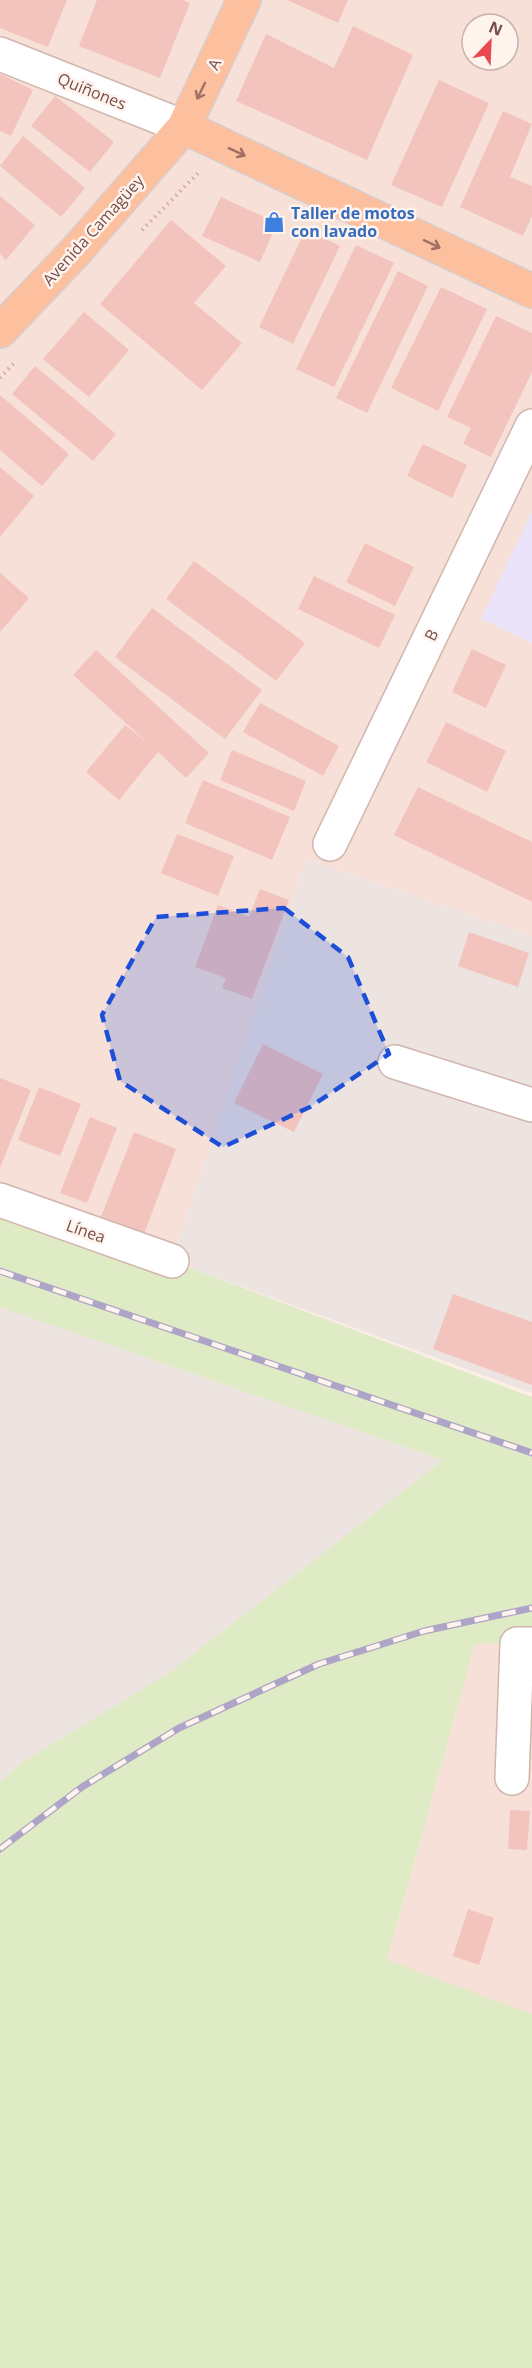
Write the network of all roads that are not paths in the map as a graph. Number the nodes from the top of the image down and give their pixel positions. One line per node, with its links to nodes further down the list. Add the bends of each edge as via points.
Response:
1 (244, 0): 3 (main road, A, one-way to 3)
2 (0, 54): 3 (street, Quiñones)
3 (184, 128): 4 (main road, one-way to 4); 5 (main road, Avenida Camagüey)
4 (532, 291)
5 (0, 331)
6 (532, 426): 7 (street, B)
7 (330, 844)
8 (395, 1062): 9 (street)
9 (532, 1105)
10 (0, 1200): 11 (street, Línea)
11 (172, 1261)
12 (524, 1644): 13 (street)
13 (512, 1778)

